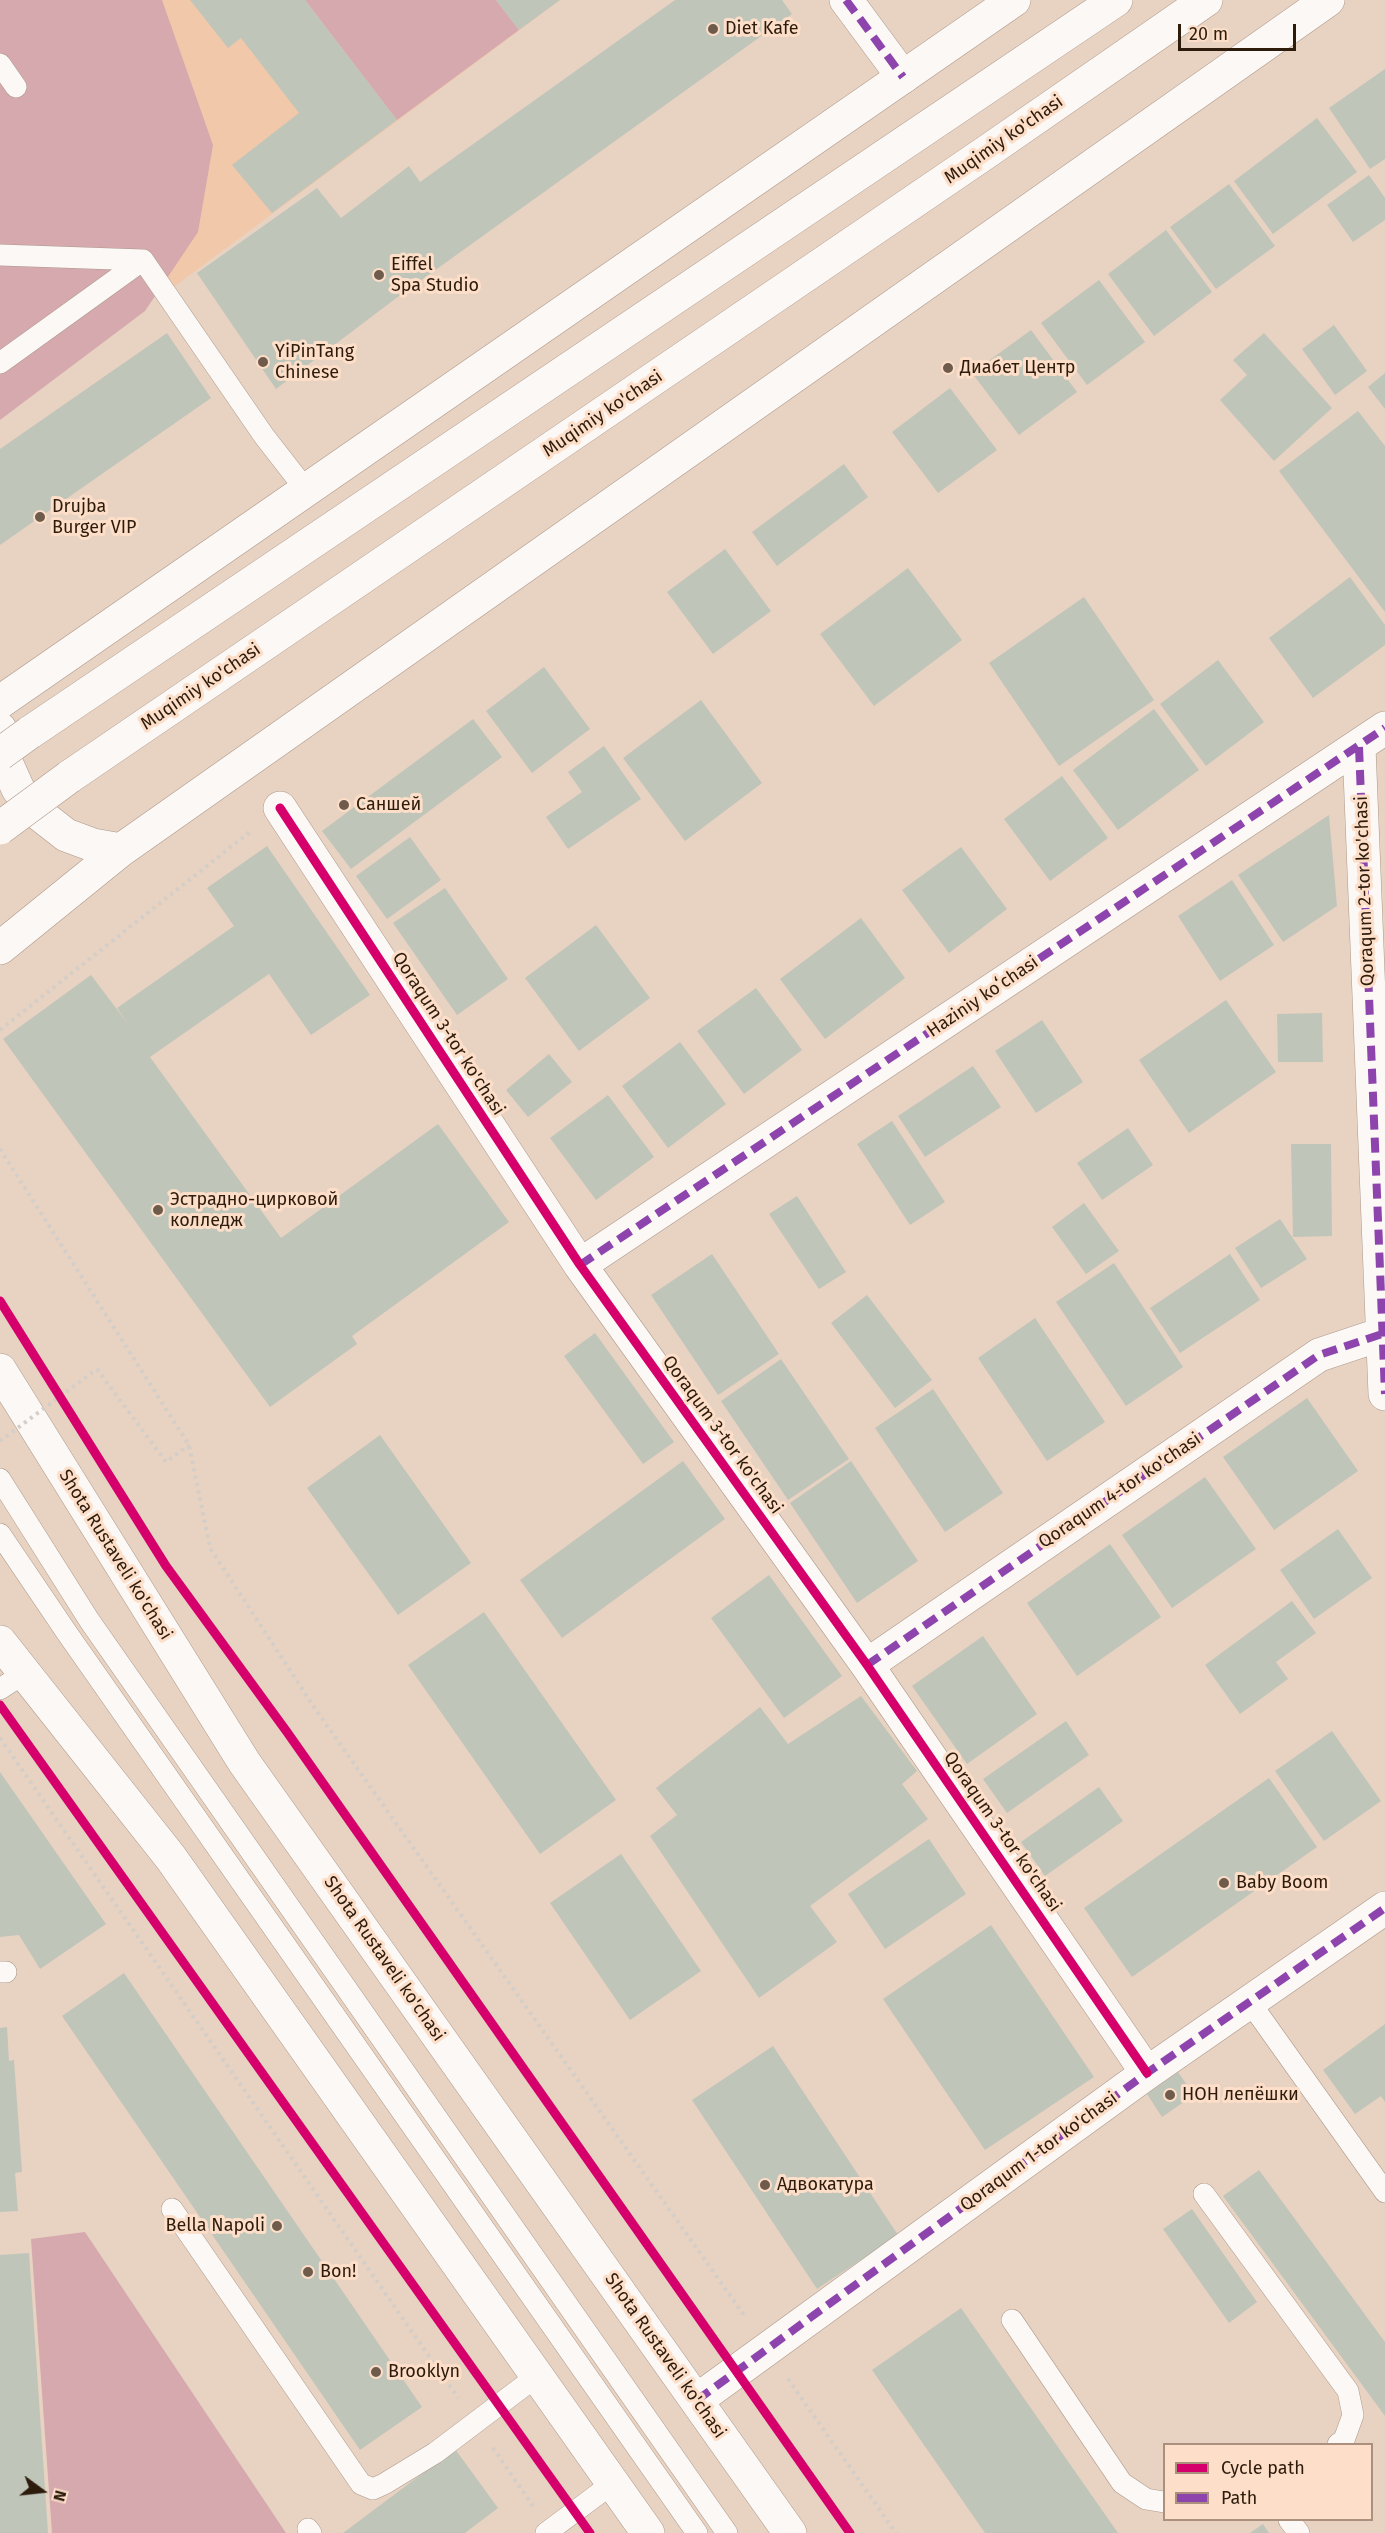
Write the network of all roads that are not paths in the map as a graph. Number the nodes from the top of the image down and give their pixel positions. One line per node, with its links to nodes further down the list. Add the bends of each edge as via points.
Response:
1 (846, 0): 7 (main road)
2 (1014, 0): 7 (main road)
3 (1116, 0): 16 (main road, bridge)
4 (1206, 0): 18 (main road, Muqimiy ko'chasi, bridge)
5 (1328, 0): 19 (main road)
6 (0, 64): 8 (lane)
7 (903, 77): 12 (main road)
8 (16, 87)
9 (0, 255): 10 (lane)
10 (143, 260): 11 (lane); 12 (lane)
11 (0, 363)
12 (306, 490): 13 (main road)
13 (2, 706)
14 (0, 729): 19 (main road, via 6,762 18,789 34,810 66,836)
15 (1372, 738): 21 (main road, Haziniy koʻchasi); 22 (main road, Qoraqum 2-tor ko'chasi)
16 (0, 754)
17 (280, 808): 21 (main road, Qoraqum 3-tor ko'chasi)
18 (0, 828)
19 (121, 850): 20 (main road)
20 (0, 948)
21 (580, 1265): 28 (main road, Qoraqum 3-tor ko'chasi)
22 (1382, 1334): 24 (main road, Qoraqum 2-tor ko'chasi); 28 (main road, Qoraqum 4-tor ko'chasi, via 1319,1355)
23 (0, 1370): 38 (main road, Shota Rustaveli ko'chasi, via 244,1762)
24 (1385, 1394)
25 (0, 1479): 46 (lane, via 89,1620)
26 (0, 1534): 45 (lane)
27 (0, 1642): 29 (main road)
28 (867, 1665): 32 (main road, Qoraqum 3-tor ko'chasi)
29 (12, 1682): 37 (main road, via 171,1858)
30 (1385, 1908): 31 (main road, Qoraqum 1-tor ko'chasi)
31 (1249, 2001): 32 (main road, Qoraqum 1-tor ko'chasi); 33 (lane)
32 (1148, 2073): 38 (main road, Qoraqum 1-tor ko'chasi)
33 (1385, 2192)
34 (1203, 2194): 39 (lane, via 1348,2391 1353,2415)
35 (172, 2209): 37 (lane, via 361,2484 374,2489 435,2453)
36 (1012, 2320): 41 (lane, via 1122,2483 1146,2499)
37 (537, 2376): 40 (main road)
38 (697, 2400): 47 (main road, Shota Rustaveli ko'chasi)
39 (1340, 2443)
40 (613, 2483): 43 (lane); 44 (main road)
41 (1163, 2502)
42 (1290, 2521): 48 (lane)
43 (548, 2531)
44 (648, 2533)
45 (697, 2533)
46 (727, 2533)
47 (790, 2533)
48 (1299, 2533)

